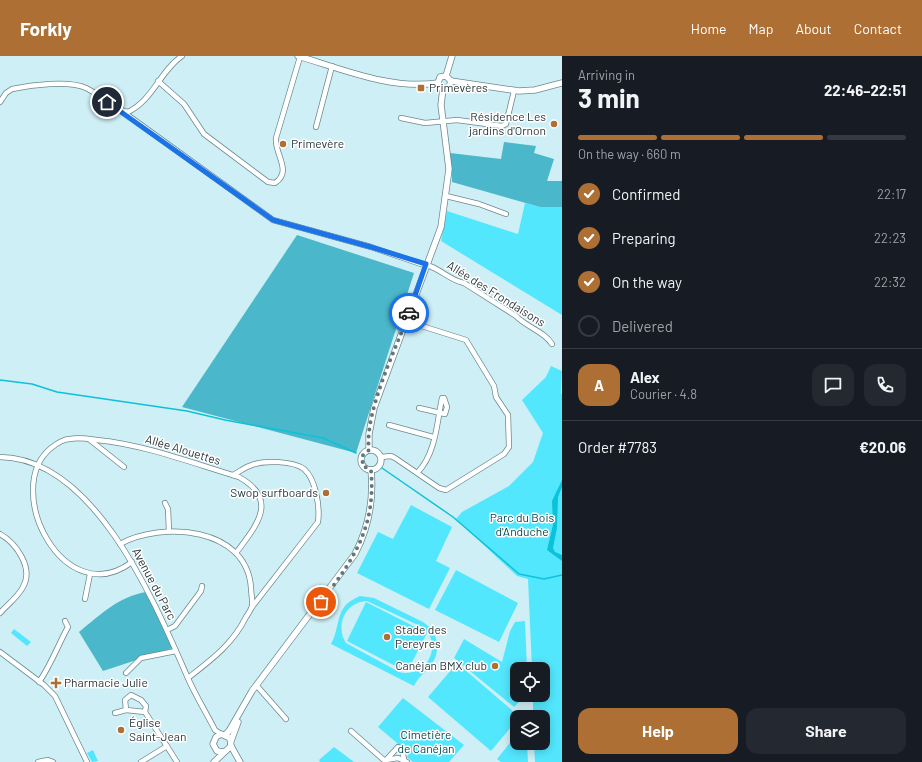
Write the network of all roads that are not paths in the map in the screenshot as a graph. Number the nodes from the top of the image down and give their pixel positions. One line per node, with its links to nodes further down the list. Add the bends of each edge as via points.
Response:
1 (182, 56): 6 (street, via 168,67)
2 (299, 56): 4 (street); 6 (street, via 276,138 283,167 275,183 268,182 204,134 184,104)
3 (452, 56): 5 (street)
4 (332, 66): 8 (street, via 400,83); 18 (street)
5 (446, 76): 7 (street); 8 (street, via 440,77)
6 (158, 81): 13 (street, via 143,103)
7 (451, 81): 10 (street, via 449,87); 11 (street)
8 (438, 83): 10 (street)
9 (562, 83): 11 (street, via 535,90)
10 (443, 88): 17 (street)
11 (514, 91): 17 (street, via 506,124 502,126 457,120)
12 (0, 102): 14 (street, Allée des Frondaisons, via 6,93 18,88 79,86)
13 (134, 109): 14 (street); 16 (street)
14 (122, 111): 16 (street, Allée des Frondaisons)
15 (401, 118): 17 (street, via 425,123)
16 (135, 121): 21 (street, Allée des Frondaisons, via 273,220)
17 (442, 121): 19 (street, via 449,169)
18 (316, 127)
19 (446, 196): 20 (street); 21 (street, via 441,227)
20 (506, 214)
21 (426, 264): 22 (street); 23 (street, Allée des Frondaisons, via 457,282 464,283 516,316 549,339)
22 (406, 321): 28 (street, via 374,408); 34 (street, via 466,340 494,386 496,397 509,418 509,447 506,452 450,490 439,488)
23 (552, 344)
24 (419, 408): 26 (street, via 438,412)
25 (389, 425): 26 (street)
26 (434, 437): 34 (street, via 430,456)
27 (88, 439): 31 (street, Allée Alouettes, via 69,439 55,445); 32 (street); 35 (street, Allée Alouettes, via 136,447)
28 (369, 450): 30 (street, via 377,452); 33 (street, via 361,459 365,469)
29 (0, 457): 31 (street, Avenue du Parc)
30 (381, 457): 33 (street, via 379,466); 34 (street, via 391,456)
31 (37, 464): 39 (street, Avenue du Parc, via 58,475 68,484 100,517); 42 (street, via 34,477 36,509 45,536 65,561)
32 (124, 466)
33 (371, 470): 54 (street, via 372,505 357,550 328,593)
34 (418, 472)
35 (233, 475): 40 (street, Allée Alouettes, via 249,482 257,491 262,513 257,525); 45 (street, via 260,462 282,462 299,467 306,472 320,512 318,522)
36 (165, 503): 37 (street, via 168,509)
37 (169, 531): 39 (street); 40 (street, via 203,535)
38 (0, 534): 46 (street, via 18,551 26,576 22,589)
39 (120, 544): 41 (street, Avenue du Parc)
40 (236, 553): 45 (street, via 248,570)
41 (132, 562): 42 (street, via 114,572); 48 (street, Avenue du Parc)
42 (90, 574): 44 (street)
43 (202, 586): 48 (street, via 175,626)
44 (85, 599)
45 (252, 607): 52 (street, via 242,626 225,648)
46 (0, 613)
47 (65, 621): 53 (street, via 68,627 61,637 50,667)
48 (167, 630): 49 (street, Avenue du Parc)
49 (176, 651): 51 (street, via 141,658); 52 (street, Avenue du Parc)
50 (0, 652): 53 (street)
51 (126, 673)
52 (188, 678): 60 (street, Avenue du Parc)
53 (39, 682): 73 (street, via 51,691 59,702)
54 (257, 686): 56 (street); 59 (street)
55 (126, 710): 57 (street); 57 (street, via 125,700 131,695 146,706); 58 (street)
56 (242, 710): 62 (street); 64 (street)
57 (145, 712): 65 (street)
58 (115, 713)
59 (286, 720)
60 (215, 730): 62 (street, Avenue du Parc); 63 (street)
61 (350, 731): 70 (street)
62 (223, 735): 63 (street); 64 (street)
63 (214, 739): 66 (street)
64 (231, 743): 67 (street); 69 (street)
65 (167, 746): 74 (street); 75 (street)
66 (215, 749): 67 (street); 76 (street)
67 (224, 752): 69 (street); 77 (street)
68 (406, 760): 70 (street, via 398,758); 70 (street, via 398,747)
69 (239, 761)
70 (385, 761)
71 (38, 762): 72 (street)
72 (53, 762)
73 (87, 762)
74 (141, 762)
75 (177, 762)
76 (210, 762)
77 (214, 762)

